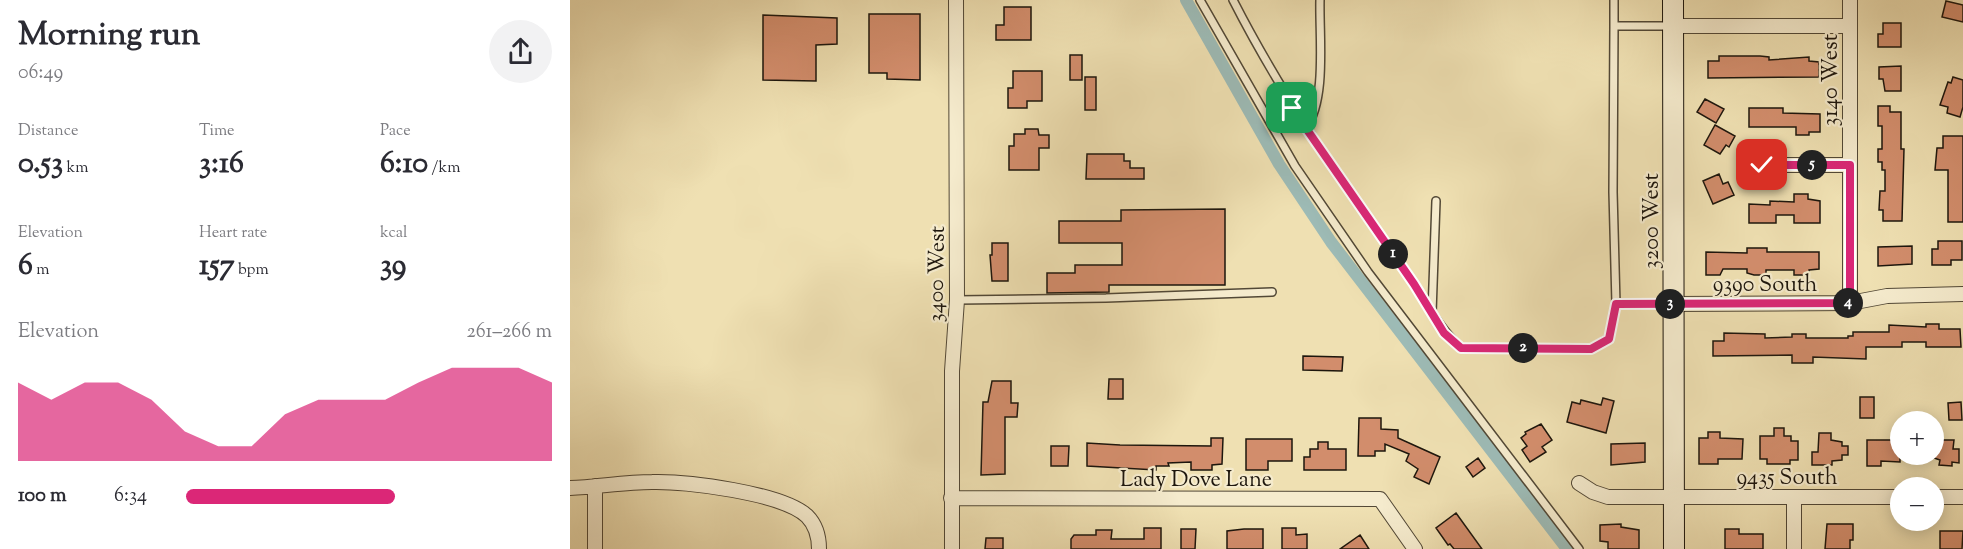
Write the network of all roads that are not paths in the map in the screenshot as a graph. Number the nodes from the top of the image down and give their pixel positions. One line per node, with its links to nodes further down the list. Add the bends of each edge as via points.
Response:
1 (956, 0): 17 (street, 3400 West)
2 (1200, 0): 35 (lane, via 1308,185 1368,272)
3 (1233, 0): 11 (lane)
4 (1320, 0): 11 (lane, via 1319,84 1313,118)
5 (1614, 0): 8 (lane)
6 (1673, 0): 9 (street, 3200 West)
7 (1850, 0): 10 (street, 3140 West)
8 (1614, 26): 9 (lane); 19 (lane)
9 (1673, 26): 10 (street); 20 (street, 3200 West)
10 (1850, 26): 13 (street, 3140 West)
11 (1306, 128): 21 (lane)
12 (1762, 165): 13 (street)
13 (1850, 165): 18 (street, 3140 West)
14 (1436, 201): 21 (lane)
15 (1272, 292): 17 (lane)
16 (1963, 294): 18 (street, 9390 South, via 1887,296)
17 (957, 300): 30 (street, 3400 West)
18 (1850, 303): 20 (street, 9390 South)
19 (1616, 304): 20 (lane); 21 (lane, via 1609,339 1591,349 1461,348 1444,333)
20 (1674, 304): 25 (street, 3200 West)
21 (1432, 313)
22 (1580, 483): 25 (street, 9435 South, via 1608,497)
23 (595, 486): 24 (street); 31 (street); 32 (street, via 655,482 719,487 793,507 810,520 818,534)
24 (570, 488)
25 (1674, 497): 26 (street, 9435 South); 36 (street, 3200 West)
26 (1794, 497): 27 (street, 9435 South); 37 (street)
27 (1890, 497)
28 (1944, 497): 29 (street)
29 (1963, 497)
30 (951, 498): 33 (street, 3400 West); 34 (street, Lady Dove Lane, via 1380,499)
31 (595, 549)
32 (819, 549)
33 (952, 549)
34 (1415, 549)
35 (1579, 549)
36 (1674, 549)
37 (1794, 549)

